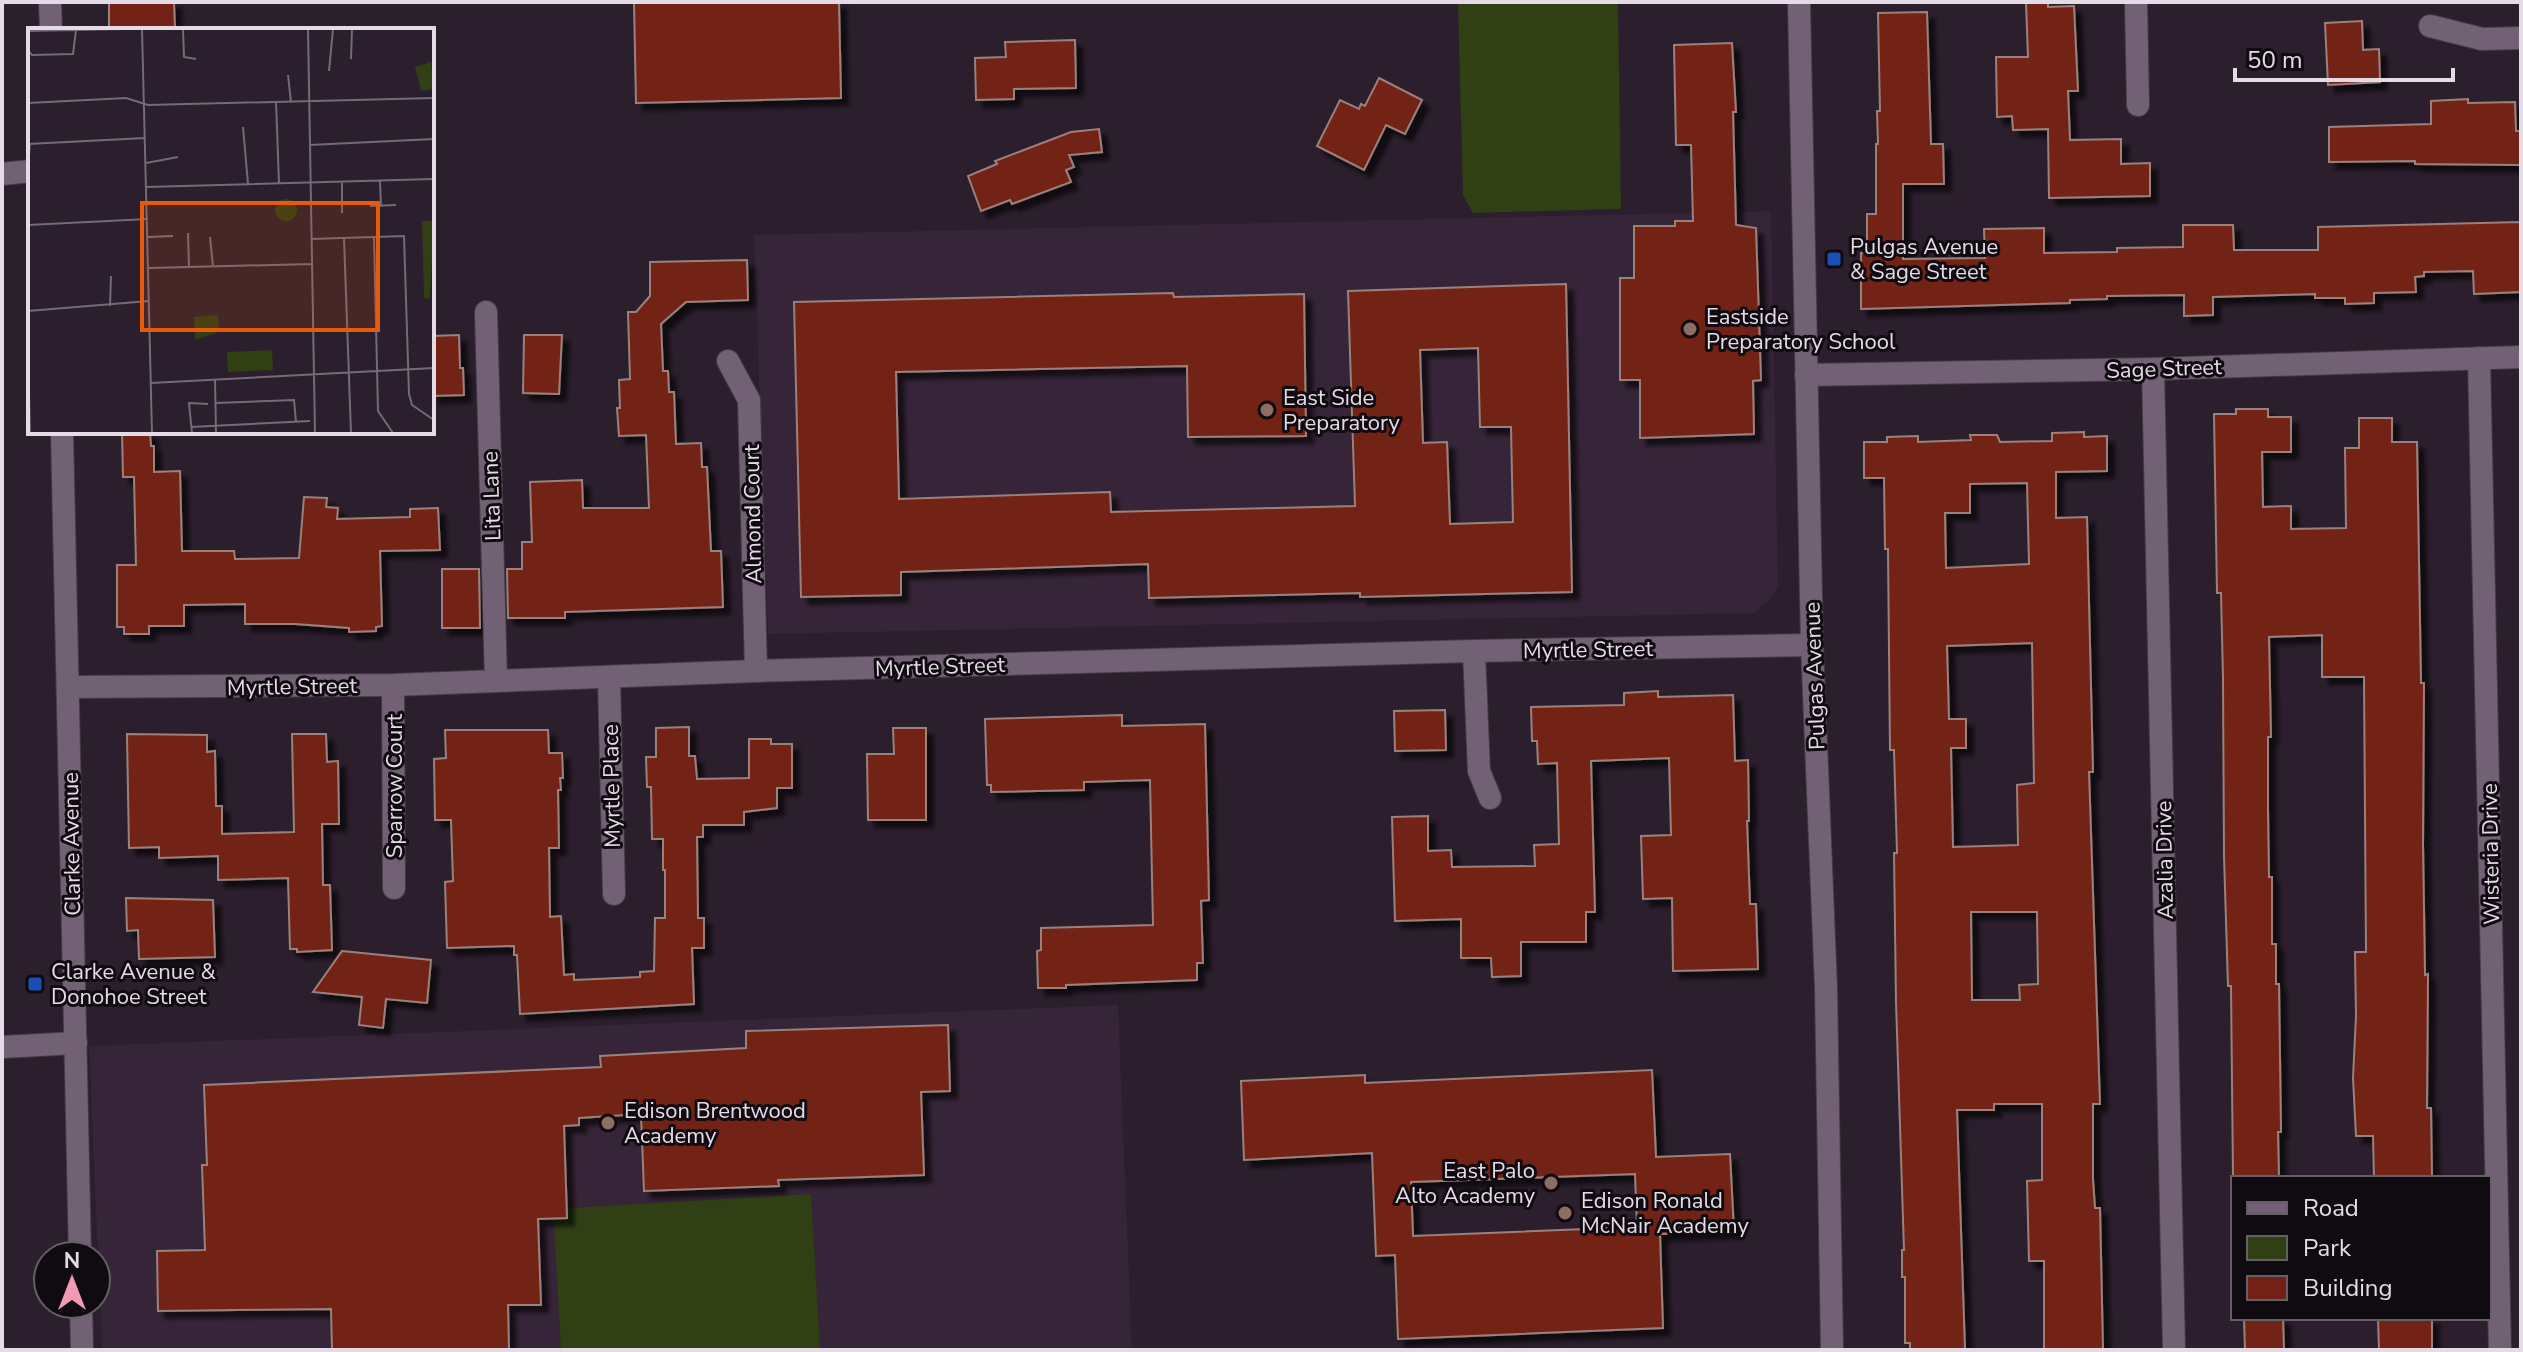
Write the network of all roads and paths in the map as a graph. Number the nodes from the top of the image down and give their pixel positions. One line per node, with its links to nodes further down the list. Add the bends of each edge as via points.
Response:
1 (50, 2): 5 (street)
2 (1799, 2): 15 (street, Pulgas Avenue)
3 (2136, 2): 7 (street)
4 (2430, 26): 6 (street, via 2482,39)
5 (51, 28)
6 (2521, 38)
7 (2138, 105)
8 (28, 171): 9 (street)
9 (2, 174)
10 (486, 312): 21 (street, Lita Lane)
11 (2521, 357): 12 (street, Sage Street)
12 (2479, 358): 14 (street, Sage Street); 34 (street, Wisteria Drive)
13 (728, 361): 19 (street, Almond Court, via 749,400)
14 (2153, 369): 15 (street, Sage Street); 33 (street, Azalia Drive)
15 (1806, 375): 17 (street, Pulgas Avenue)
16 (62, 434): 23 (street, Clarke Avenue)
17 (1812, 645): 18 (street, Myrtle Street); 32 (street, Pulgas Avenue, via 1826,988)
18 (1474, 651): 19 (street, Myrtle Street); 24 (street, via 1479,771)
19 (756, 671): 20 (street, Myrtle Street)
20 (609, 678): 21 (street, Myrtle Street); 26 (street, Myrtle Place)
21 (496, 681): 22 (street, Myrtle Street)
22 (393, 685): 23 (street, Myrtle Street); 25 (street, Sparrow Court)
23 (68, 687): 27 (street, Clarke Avenue)
24 (1490, 798)
25 (394, 888)
26 (614, 894)
27 (76, 1043): 28 (street); 29 (street, Clarke Avenue)
28 (2, 1047)
29 (80, 1240)
30 (81, 1320): 31 (street)
31 (82, 1350)
32 (1832, 1350)
33 (2174, 1350)
34 (2500, 1350)

